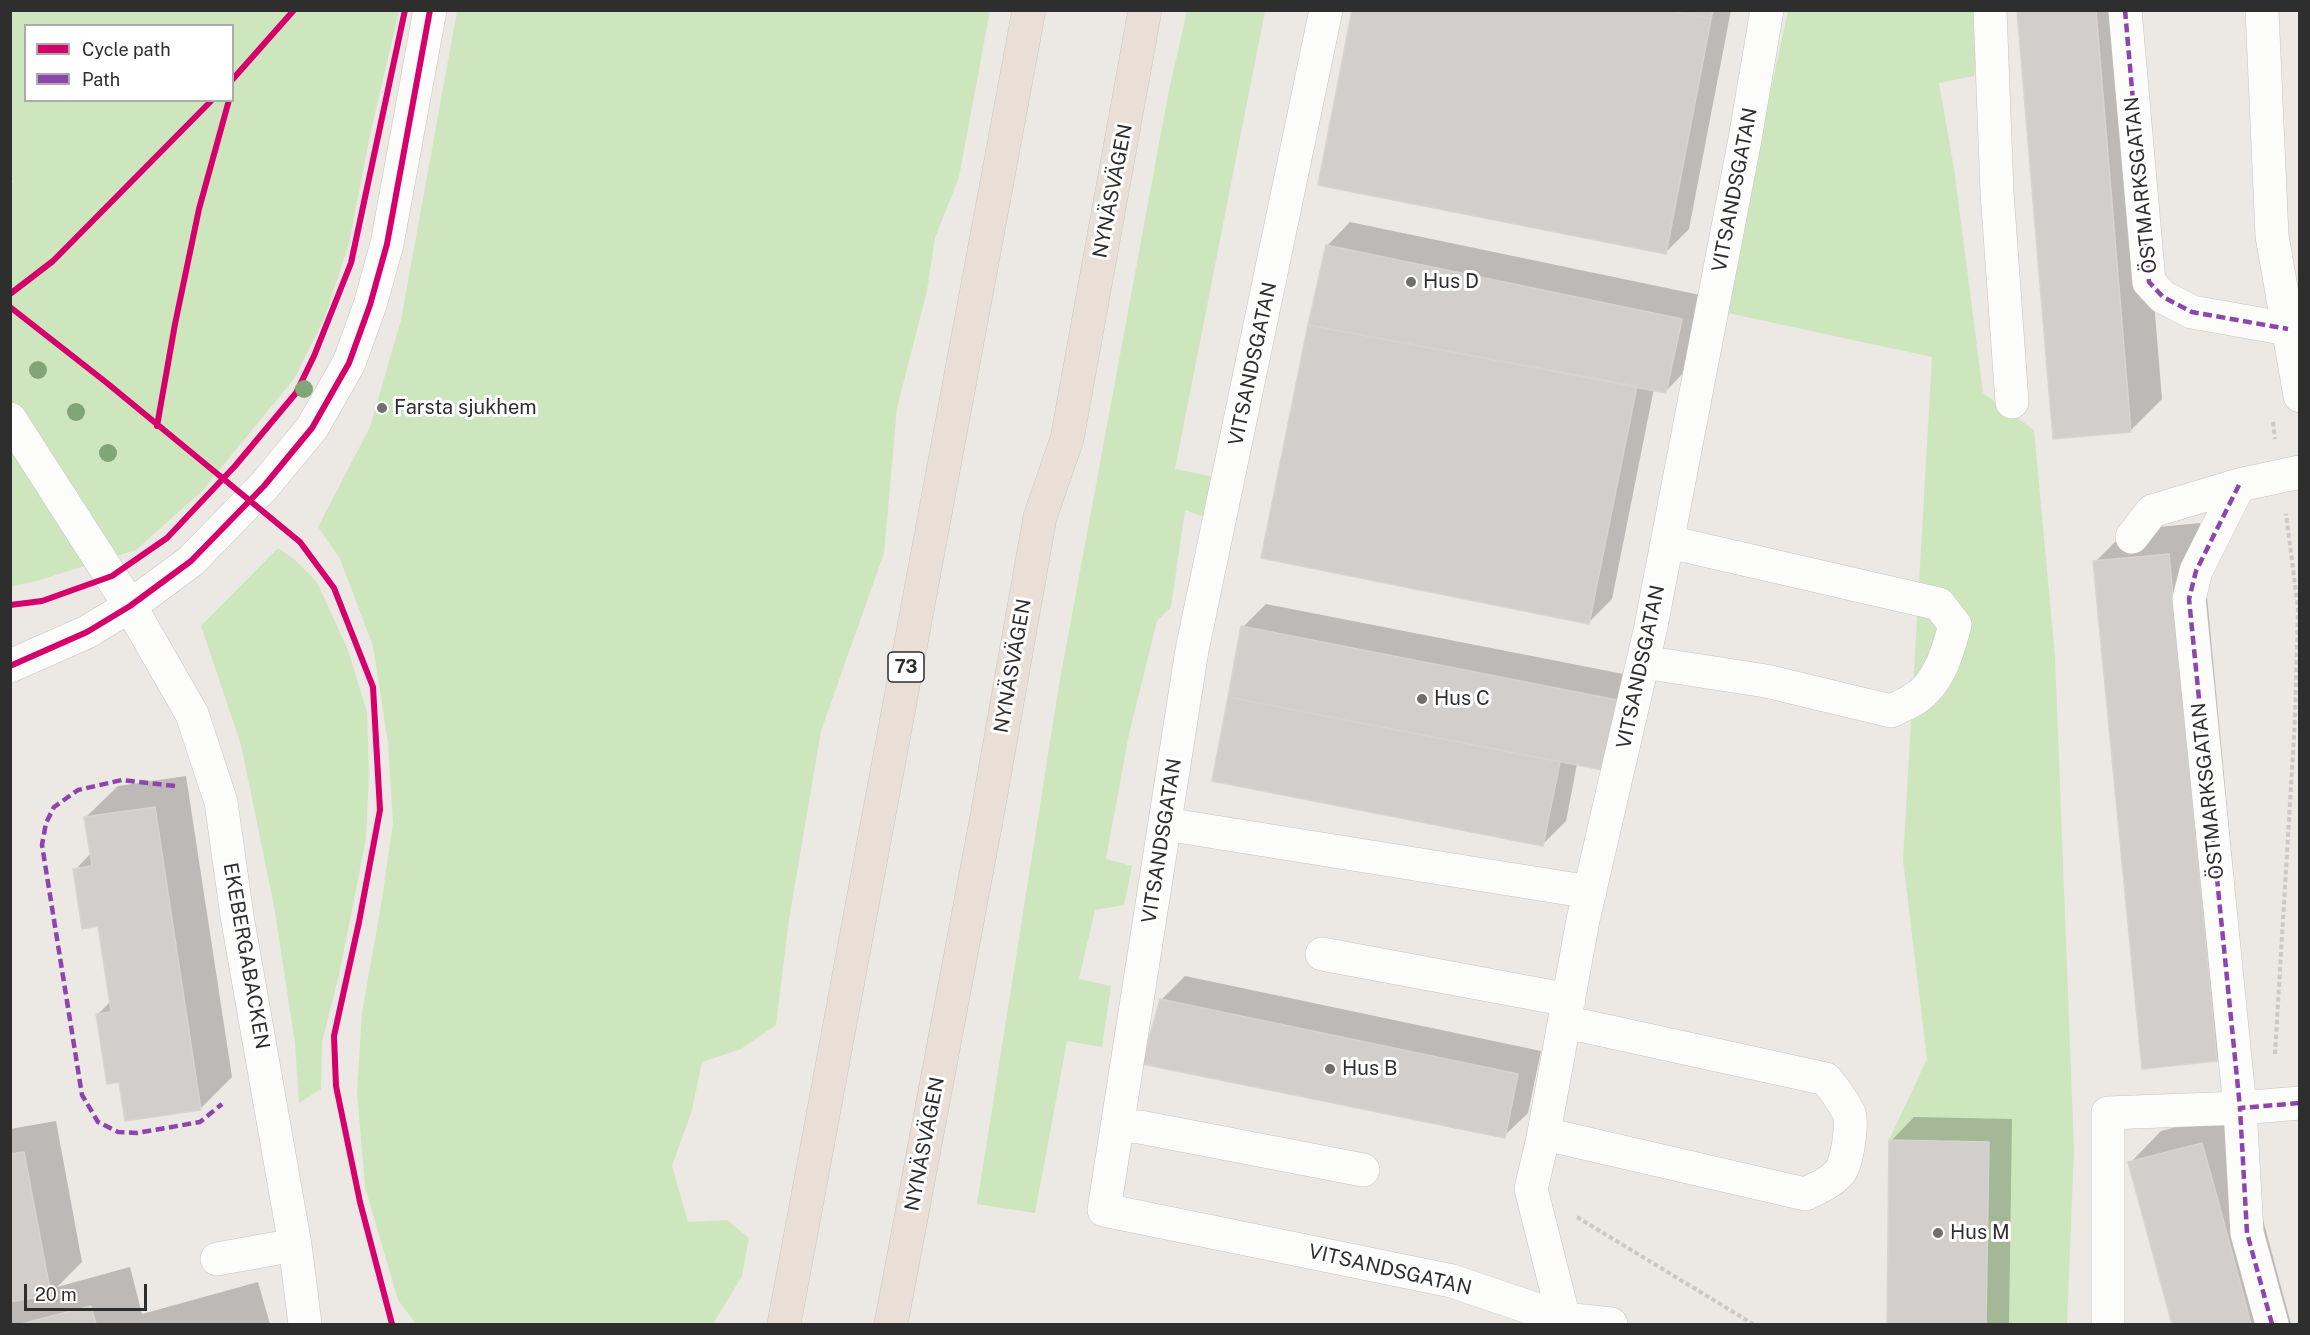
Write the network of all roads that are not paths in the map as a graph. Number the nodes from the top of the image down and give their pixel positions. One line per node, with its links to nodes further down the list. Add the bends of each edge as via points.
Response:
1 (430, 10): 20 (street, via 387,244 349,363 312,428 264,486 191,561)
2 (1029, 10): 36 (highway, 73)
3 (1145, 10): 10 (highway, NYNÄSVÄGEN)
4 (1156, 10): 10 (highway)
5 (1326, 10): 23 (street, VITSANDSGATAN, via 1192,650)
6 (1767, 10): 19 (street, VITSANDSGATAN)
7 (1990, 10): 14 (street, via 1997,192)
8 (2125, 10): 12 (street, ÖSTMARKSGATAN, via 2149,282 2163,297 2192,312)
9 (2262, 10): 11 (street)
10 (1131, 95): 37 (highway, NYNÄSVÄGEN, via 1066,440 1040,517)
11 (2286, 234): 12 (street)
12 (2288, 329): 13 (street)
13 (2300, 396)
14 (2012, 402)
15 (10, 419): 20 (street, EKEBERGABACKEN)
16 (2291, 474): 17 (street)
17 (2239, 485): 18 (street, via 2152,511); 28 (street, ÖSTMARKSGATAN, via 2196,571 2189,599)
18 (2132, 537)
19 (1666, 546): 21 (street, VITSANDSGATAN); 21 (street, via 1682,545 1938,604 1955,625 1946,657 1935,677 1917,697 1891,711 1766,681)
20 (130, 606): 22 (street, via 87,632); 32 (street, EKEBERGABACKEN, via 192,714 221,802 237,916)
21 (1643, 662): 24 (street, VITSANDSGATAN)
22 (10, 666)
23 (1165, 824): 24 (street); 29 (street, VITSANDSGATAN)
24 (1590, 892): 26 (street, VITSANDSGATAN)
25 (1322, 954): 26 (street)
26 (1566, 1013): 30 (street, VITSANDSGATAN); 30 (street, via 1584,1026 1826,1078 1850,1116 1850,1139 1842,1170 1824,1186 1805,1194 1558,1137)
27 (2286, 1104): 28 (street)
28 (2240, 1108): 39 (street, via 2108,1113); 40 (street, ÖSTMARKSGATAN, via 2247,1233)
29 (1117, 1126): 31 (street, via 1140,1126); 34 (street, VITSANDSGATAN, via 1104,1210 1452,1281)
30 (1543, 1138): 34 (street, VITSANDSGATAN, via 1531,1189)
31 (1363, 1170)
32 (296, 1245): 33 (street); 35 (street, EKEBERGABACKEN)
33 (217, 1259)
34 (1561, 1322): 38 (street, VITSANDSGATAN)
35 (305, 1324)
36 (784, 1324)
37 (891, 1324)
38 (1611, 1324)
39 (2108, 1324)
40 (2272, 1324)

